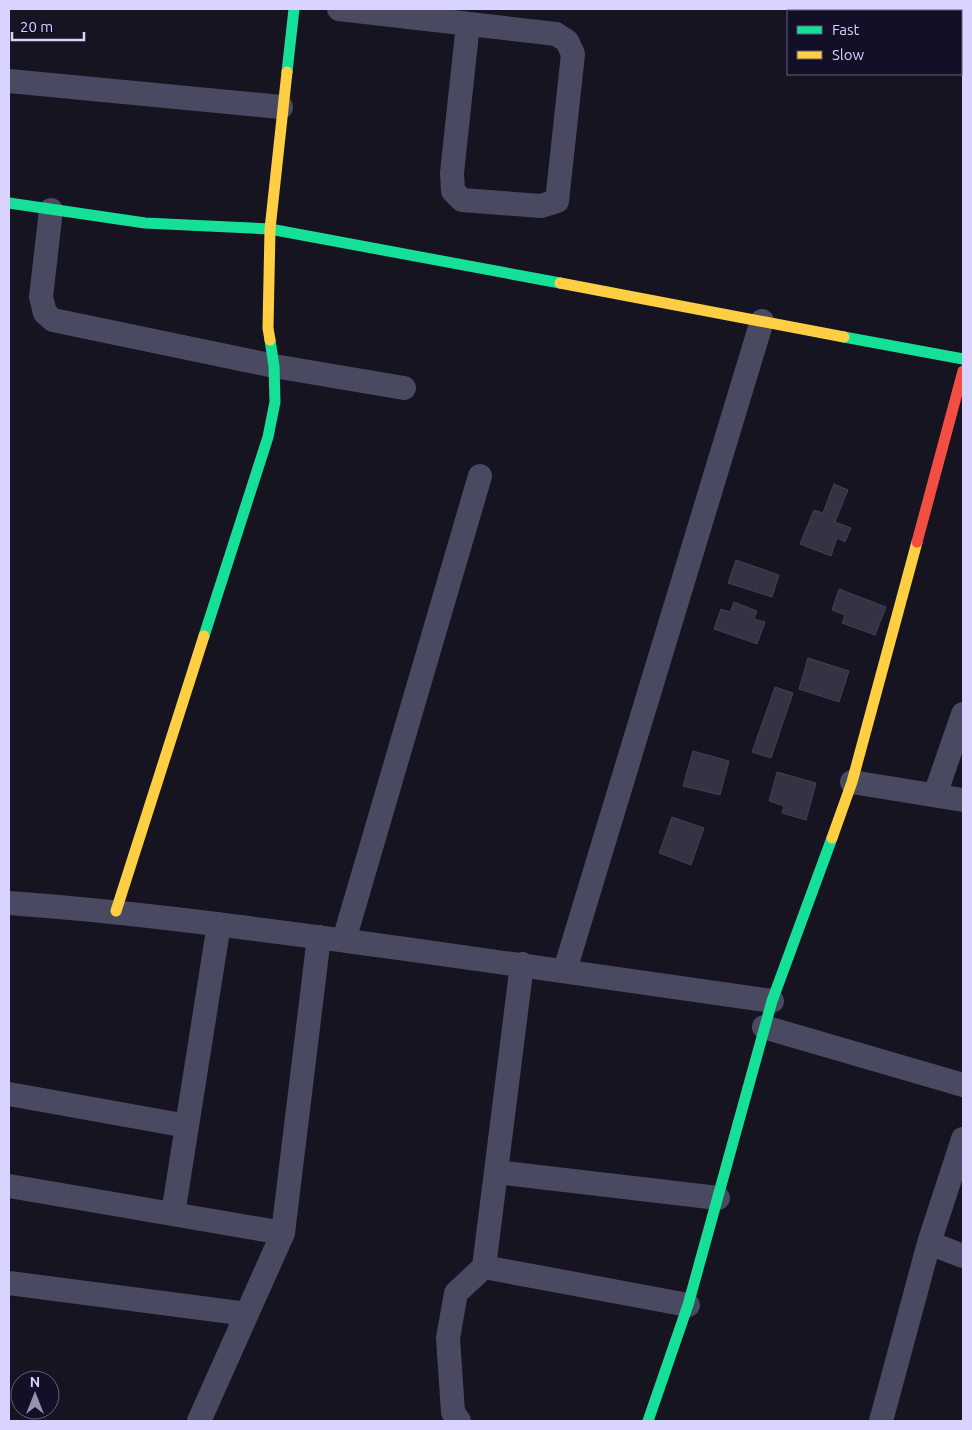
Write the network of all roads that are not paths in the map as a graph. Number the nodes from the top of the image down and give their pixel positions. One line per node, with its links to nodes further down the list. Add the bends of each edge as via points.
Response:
1 (294, 9): 5 (street)
2 (339, 9): 3 (street)
3 (468, 24): 3 (street, via 556,34 567,41 573,54 557,201 541,206 462,200 453,191 452,173)
4 (9, 80): 5 (street)
5 (281, 108): 8 (street)
6 (9, 202): 7 (street)
7 (51, 210): 8 (street, via 145,223); 11 (street, via 42,297 45,313 53,320)
8 (270, 229): 9 (street); 11 (street, via 268,328)
9 (762, 321): 10 (street); 25 (street)
10 (963, 359)
11 (274, 366): 13 (street); 20 (street, via 275,402 268,436)
12 (963, 371): 16 (street)
13 (404, 388)
14 (480, 476): 23 (street)
15 (963, 714): 17 (street)
16 (852, 782): 17 (street); 26 (street)
17 (936, 796): 18 (street)
18 (963, 800)
19 (9, 903): 20 (street)
20 (116, 911): 21 (street)
21 (219, 924): 22 (street); 30 (street)
22 (319, 937): 23 (street); 36 (street)
23 (344, 940): 24 (street)
24 (522, 964): 25 (street); 32 (street)
25 (565, 970): 26 (street)
26 (772, 1001): 27 (street)
27 (764, 1028): 28 (street); 34 (street)
28 (963, 1085)
29 (9, 1094): 30 (street)
30 (187, 1126): 35 (street)
31 (963, 1140): 37 (street)
32 (496, 1172): 34 (street); 39 (street)
33 (9, 1186): 35 (street)
34 (718, 1198): 41 (street)
35 (173, 1214): 36 (street)
36 (283, 1233): 42 (street)
37 (929, 1243): 38 (street); 46 (street)
38 (963, 1256)
39 (484, 1267): 41 (street); 44 (street, via 456,1292 448,1338 453,1412)
40 (9, 1283): 42 (street)
41 (688, 1305): 45 (street)
42 (246, 1314): 43 (street)
43 (199, 1421)
44 (459, 1421)
45 (648, 1421)
46 (881, 1421)

